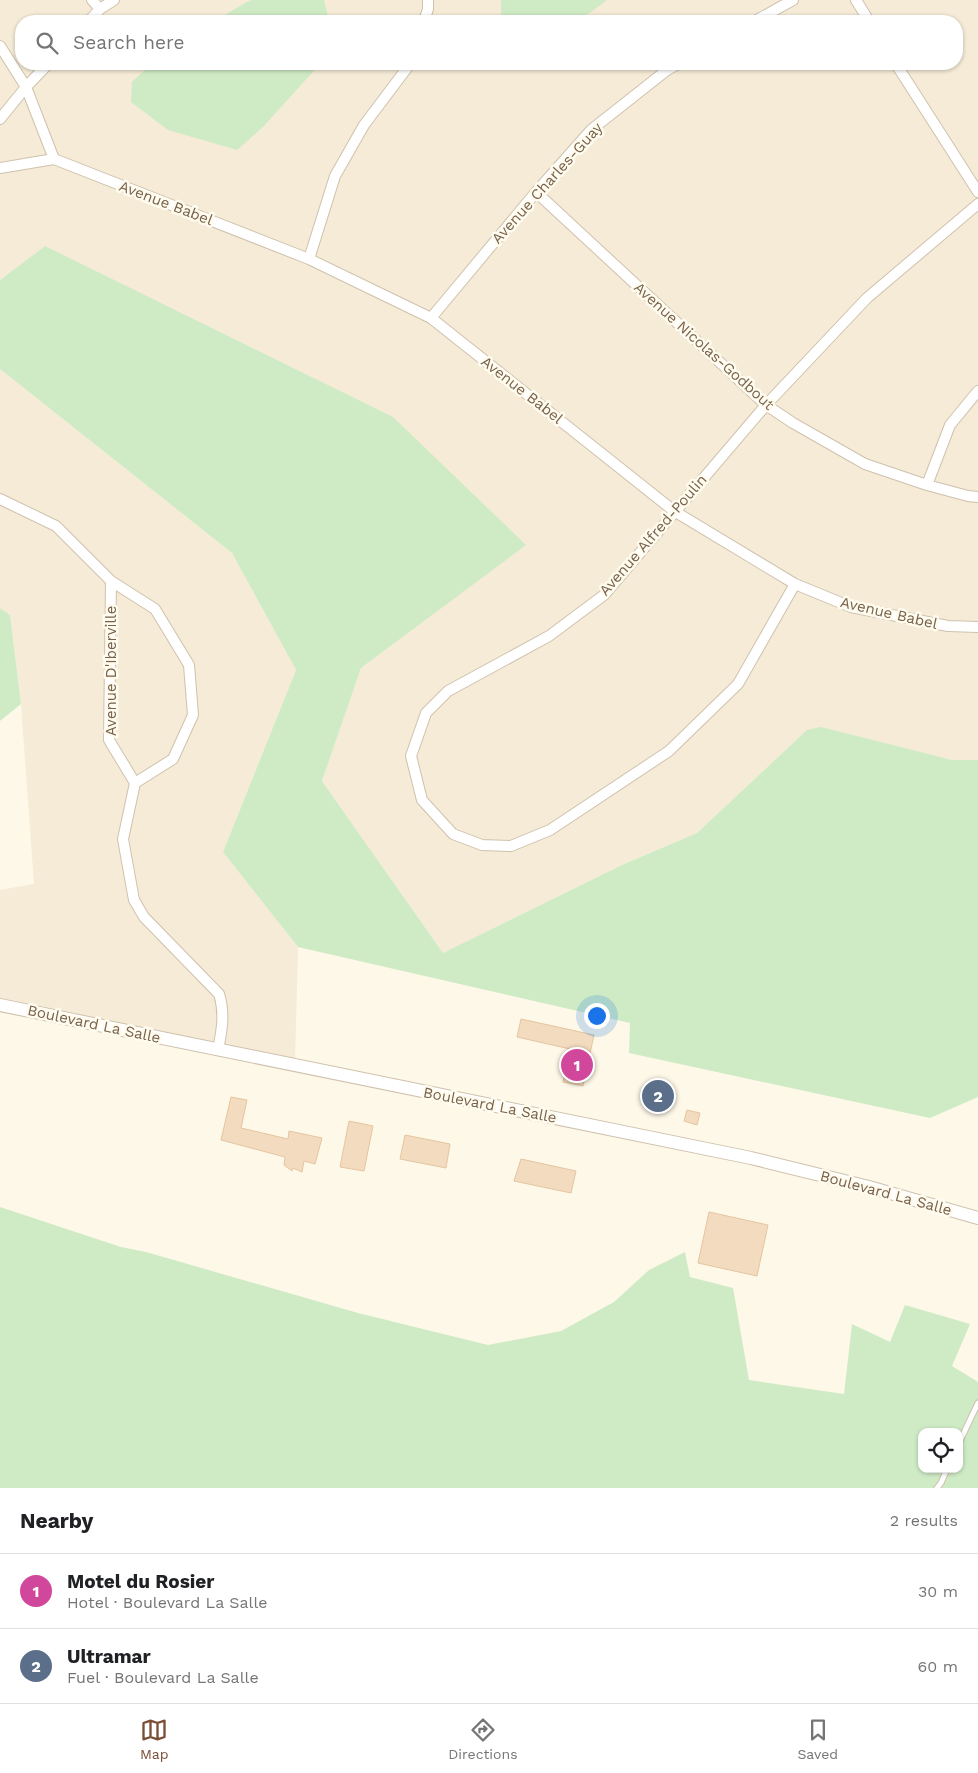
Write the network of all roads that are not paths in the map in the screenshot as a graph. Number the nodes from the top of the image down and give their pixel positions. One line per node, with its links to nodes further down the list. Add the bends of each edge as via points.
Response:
1 (92, 0): 6 (street)
2 (428, 0): 8 (street)
3 (793, 0): 9 (street)
4 (856, 0): 10 (street)
5 (111, 1): 6 (street)
6 (100, 9): 7 (street)
7 (94, 15)
8 (426, 15)
9 (765, 15)
10 (865, 15)
11 (0, 46): 13 (street)
12 (15, 70): 18 (street)
13 (15, 70)
14 (42, 70): 18 (street)
15 (406, 70): 25 (street, via 364,126 335,176)
16 (667, 70): 22 (street, Avenue Charles-Guay, via 591,130)
17 (900, 70): 23 (street)
18 (26, 87): 19 (street); 20 (street)
19 (0, 119)
20 (54, 159): 21 (street); 25 (street, Avenue Babel)
21 (0, 168)
22 (536, 192): 26 (street, Avenue Charles-Guay); 28 (street, Avenue Nicolas-Godbout)
23 (978, 192)
24 (978, 204): 28 (street, Avenue Alfred-Poulin, via 867,298)
25 (309, 259): 26 (street, Avenue Babel)
26 (431, 318): 32 (street, Avenue Babel)
27 (978, 391): 29 (street, via 950,425)
28 (766, 405): 29 (street, Avenue Nicolas-Godbout, via 865,464); 32 (street, Avenue Alfred-Poulin)
29 (927, 485): 30 (street, Avenue Nicolas-Godbout)
30 (978, 497)
31 (0, 499): 33 (street, Avenue D'Iberville, via 56,526)
32 (674, 511): 34 (street, Avenue Babel); 34 (street, Avenue Alfred-Poulin, via 604,595 549,636 448,691 426,713 411,756 422,800 453,834 482,845 511,846 550,830 669,752 738,684)
33 (111, 581): 36 (street, Avenue D'Iberville, via 109,740); 36 (street, Avenue D'Iberville, via 155,609 189,665 193,715 189,724 172,759)
34 (795, 584): 35 (street, Avenue Babel, via 851,607 948,626)
35 (978, 627)
36 (135, 783): 38 (street, via 123,839 134,900 144,917 219,994 223,1024)
37 (0, 1005): 38 (street, Boulevard La Salle)
38 (218, 1050): 39 (street, Boulevard La Salle, via 751,1158)
39 (978, 1218)
40 (978, 1403): 41 (lane)
41 (963, 1435)
42 (945, 1473): 43 (lane)
43 (937, 1488)

